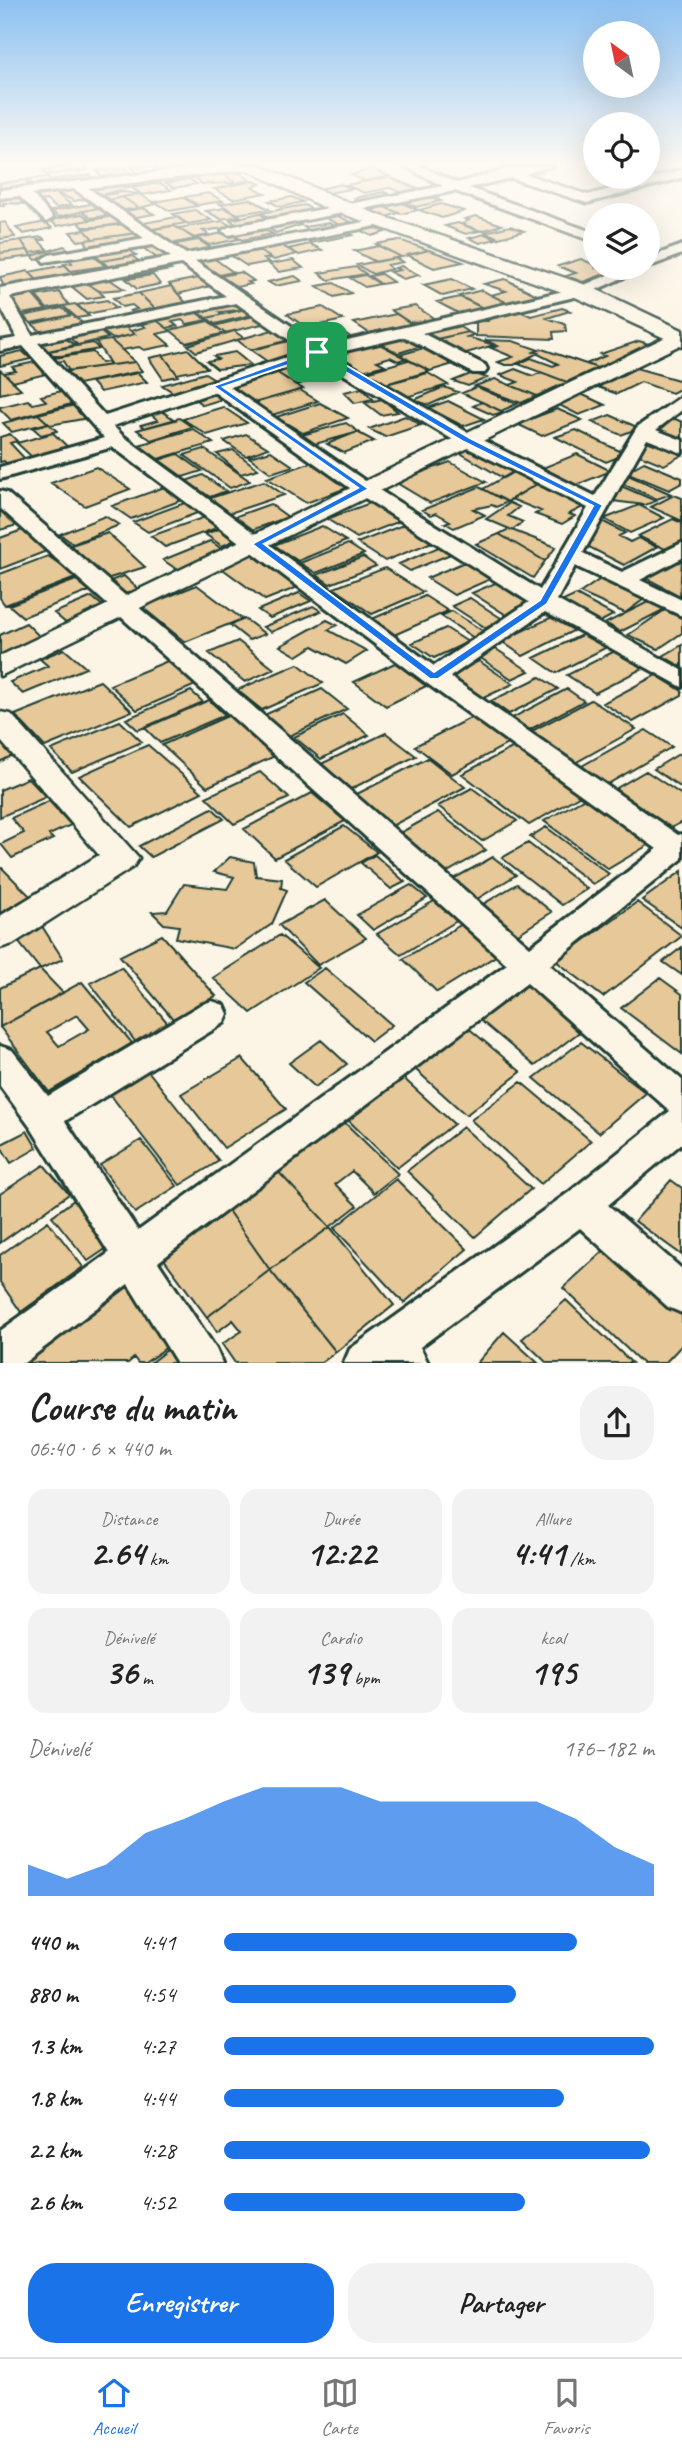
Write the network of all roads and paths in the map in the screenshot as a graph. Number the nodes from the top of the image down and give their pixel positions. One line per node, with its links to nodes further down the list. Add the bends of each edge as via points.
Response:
1 (139, 229): 6 (street)
2 (242, 229): 5 (street)
3 (343, 229): 10 (street)
4 (396, 229): 12 (main road)
5 (229, 231)
6 (156, 240): 9 (street); 10 (street)
7 (682, 249): 8 (street)
8 (660, 257)
9 (49, 260)
10 (184, 261): 13 (street); 14 (street)
11 (608, 280): 12 (street)
12 (582, 291): 15 (street); 16 (main road)
13 (0, 293): 17 (street)
14 (237, 298): 17 (street); 19 (street)
15 (404, 330): 19 (street); 20 (street)
16 (676, 334): 26 (street)
17 (27, 341): 18 (street); 23 (street)
18 (0, 346)
19 (317, 352): 21 (street); 26 (street)
20 (479, 369)
21 (217, 386): 23 (street); 29 (street)
22 (682, 401): 24 (street)
23 (100, 424): 25 (street)
24 (643, 431): 27 (street); 31 (street)
25 (116, 440): 28 (street); 32 (street)
26 (467, 440): 29 (street); 31 (street)
27 (682, 447)
28 (0, 473)
29 (364, 489): 32 (street); 36 (street)
30 (0, 497): 37 (street)
31 (598, 505): 34 (street)
32 (257, 544): 37 (street); 40 (street)
33 (682, 549): 35 (street)
34 (569, 555): 35 (street); 36 (street)
35 (624, 580): 38 (street)
36 (544, 602): 40 (street); 41 (street)
37 (126, 606): 39 (street); 45 (street)
38 (682, 609)
39 (0, 667)
40 (434, 677): 43 (street)
41 (682, 680)
42 (0, 721): 44 (street, via 121,858)
43 (679, 847): 45 (street)
44 (0, 934)
45 (530, 964): 48 (street); 52 (street)
46 (212, 1014): 49 (street)
47 (0, 1060): 49 (street)
48 (682, 1101)
49 (43, 1117): 52 (street)
50 (682, 1122): 51 (street)
51 (581, 1205): 53 (street); 55 (street)
52 (133, 1255): 54 (street); 56 (street)
53 (682, 1293)
54 (0, 1356)
55 (387, 1357)
56 (201, 1363)

